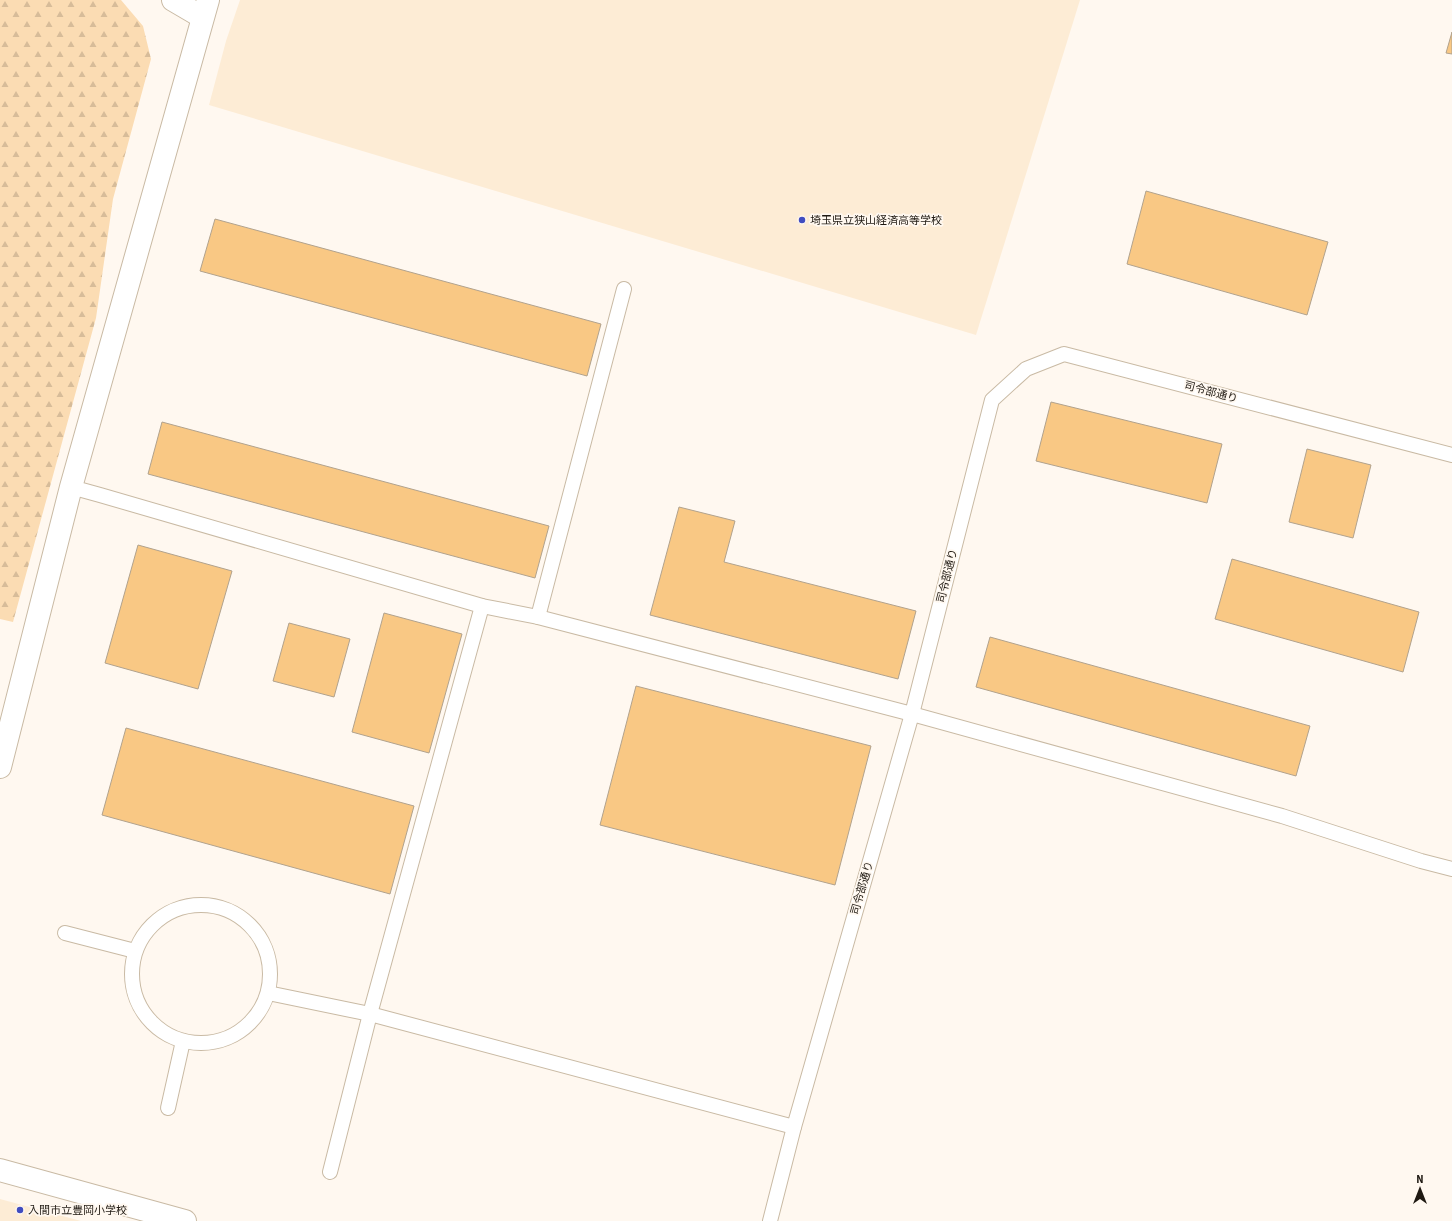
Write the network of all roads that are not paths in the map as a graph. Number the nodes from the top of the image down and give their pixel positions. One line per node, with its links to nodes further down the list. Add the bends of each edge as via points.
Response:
1 (173, 0): 2 (street)
2 (205, 9): 5 (street)
3 (624, 289): 7 (lane)
4 (1452, 455): 8 (lane, 司令部通り, via 1064,354 1026,369 992,400)
5 (71, 487): 6 (lane); 9 (street)
6 (482, 606): 7 (lane); 14 (lane)
7 (538, 617): 8 (lane)
8 (912, 714): 10 (lane, via 1282,816); 17 (lane, 司令部通り)
9 (0, 767)
10 (1452, 869)
11 (65, 933): 12 (lane)
12 (135, 951): 13 (lane, via 147,930 165,915 187,906 210,905 233,912 252,927 265,947 270,970); 15 (lane, via 131,973 135,996 146,1016 162,1032)
13 (268, 993): 14 (lane); 15 (lane, via 258,1013 244,1028 225,1039 205,1043)
14 (370, 1014): 17 (lane); 19 (lane)
15 (183, 1041): 16 (lane)
16 (168, 1108)
17 (794, 1127): 21 (lane, 司令部通り)
18 (0, 1170): 20 (street)
19 (330, 1172)
20 (185, 1221)
21 (770, 1221)

